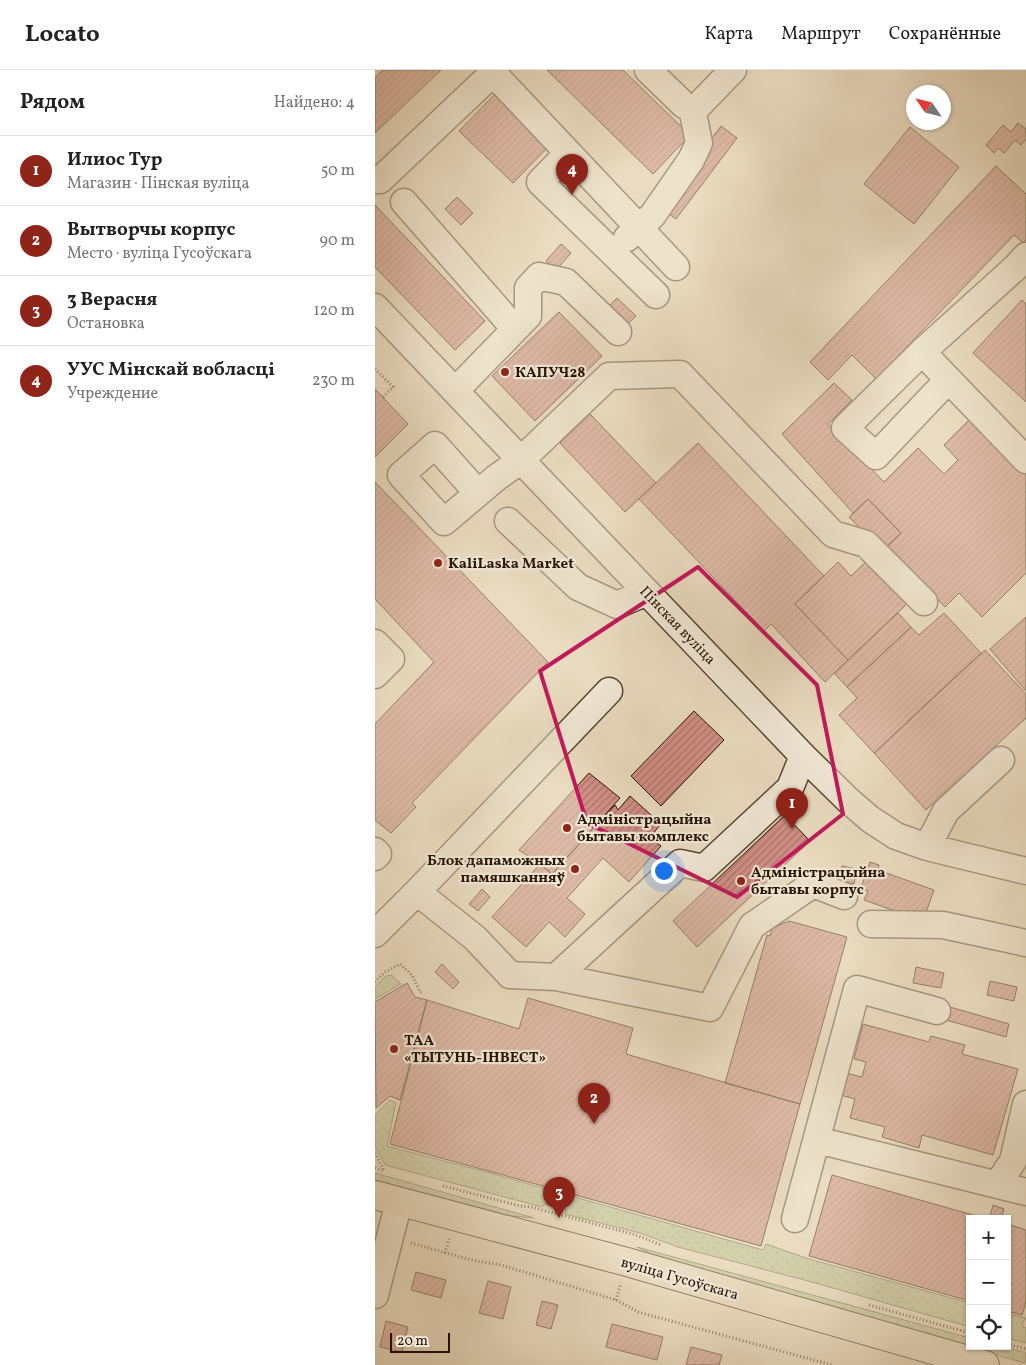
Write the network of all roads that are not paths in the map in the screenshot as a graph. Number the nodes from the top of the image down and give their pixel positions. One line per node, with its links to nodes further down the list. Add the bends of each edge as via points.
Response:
1 (648, 70): 4 (street, via 684,105)
2 (733, 70): 4 (street, via 700,104)
3 (494, 71): 5 (street); 6 (street, via 380,180)
4 (692, 108): 8 (street, via 699,143 652,216)
5 (568, 153): 8 (street); 9 (street, via 540,182)
6 (375, 180)
7 (404, 202): 14 (street)
8 (638, 228): 9 (street); 10 (street)
9 (612, 252): 12 (street)
10 (676, 267)
11 (1022, 267): 16 (street)
12 (656, 295)
13 (375, 307): 18 (street, Пінская вуліца)
14 (515, 329): 15 (street, via 528,316 528,288 539,276 566,282); 18 (street)
15 (618, 332)
16 (922, 352): 17 (street); 17 (street, via 845,428 876,456)
17 (948, 380): 20 (street)
18 (455, 391): 19 (street, Пінская вуліца)
19 (521, 460): 21 (street); 23 (street, Пінская вуліца); 24 (street, via 609,376 680,374 833,534 866,544)
20 (1026, 460)
21 (478, 493)
22 (508, 521): 23 (street, via 578,587 617,605)
23 (647, 592): 28 (street, Пінская вуліца)
24 (924, 602)
25 (375, 643): 26 (street, via 391,659)
26 (375, 675)
27 (609, 691): 34 (street)
28 (803, 756): 30 (street, Пінская вуліца, via 870,819 896,836); 39 (street, via 790,788 704,868 680,863)
29 (1001, 760): 30 (street, via 946,811)
30 (927, 848): 33 (street, Пінская вуліца)
31 (375, 851): 32 (street, via 378,854)
32 (375, 857)
33 (1026, 871)
34 (417, 892): 37 (street); 39 (street, via 475,938 510,974)
35 (844, 896): 39 (street, via 813,884 752,926 710,1008)
36 (871, 924): 38 (street, via 943,926)
37 (375, 934)
38 (1026, 943)
39 (556, 977)
40 (937, 1011): 42 (street, via 857,990)
41 (1026, 1104): 43 (street, via 1013,1160)
42 (817, 1140): 43 (street); 46 (street)
43 (997, 1185): 45 (street)
44 (386, 1189): 47 (street, via 391,1237); 48 (main road, вуліца Гусоўскага, via 599,1255)
45 (1026, 1192)
46 (795, 1219)
47 (375, 1295)
48 (973, 1363)

